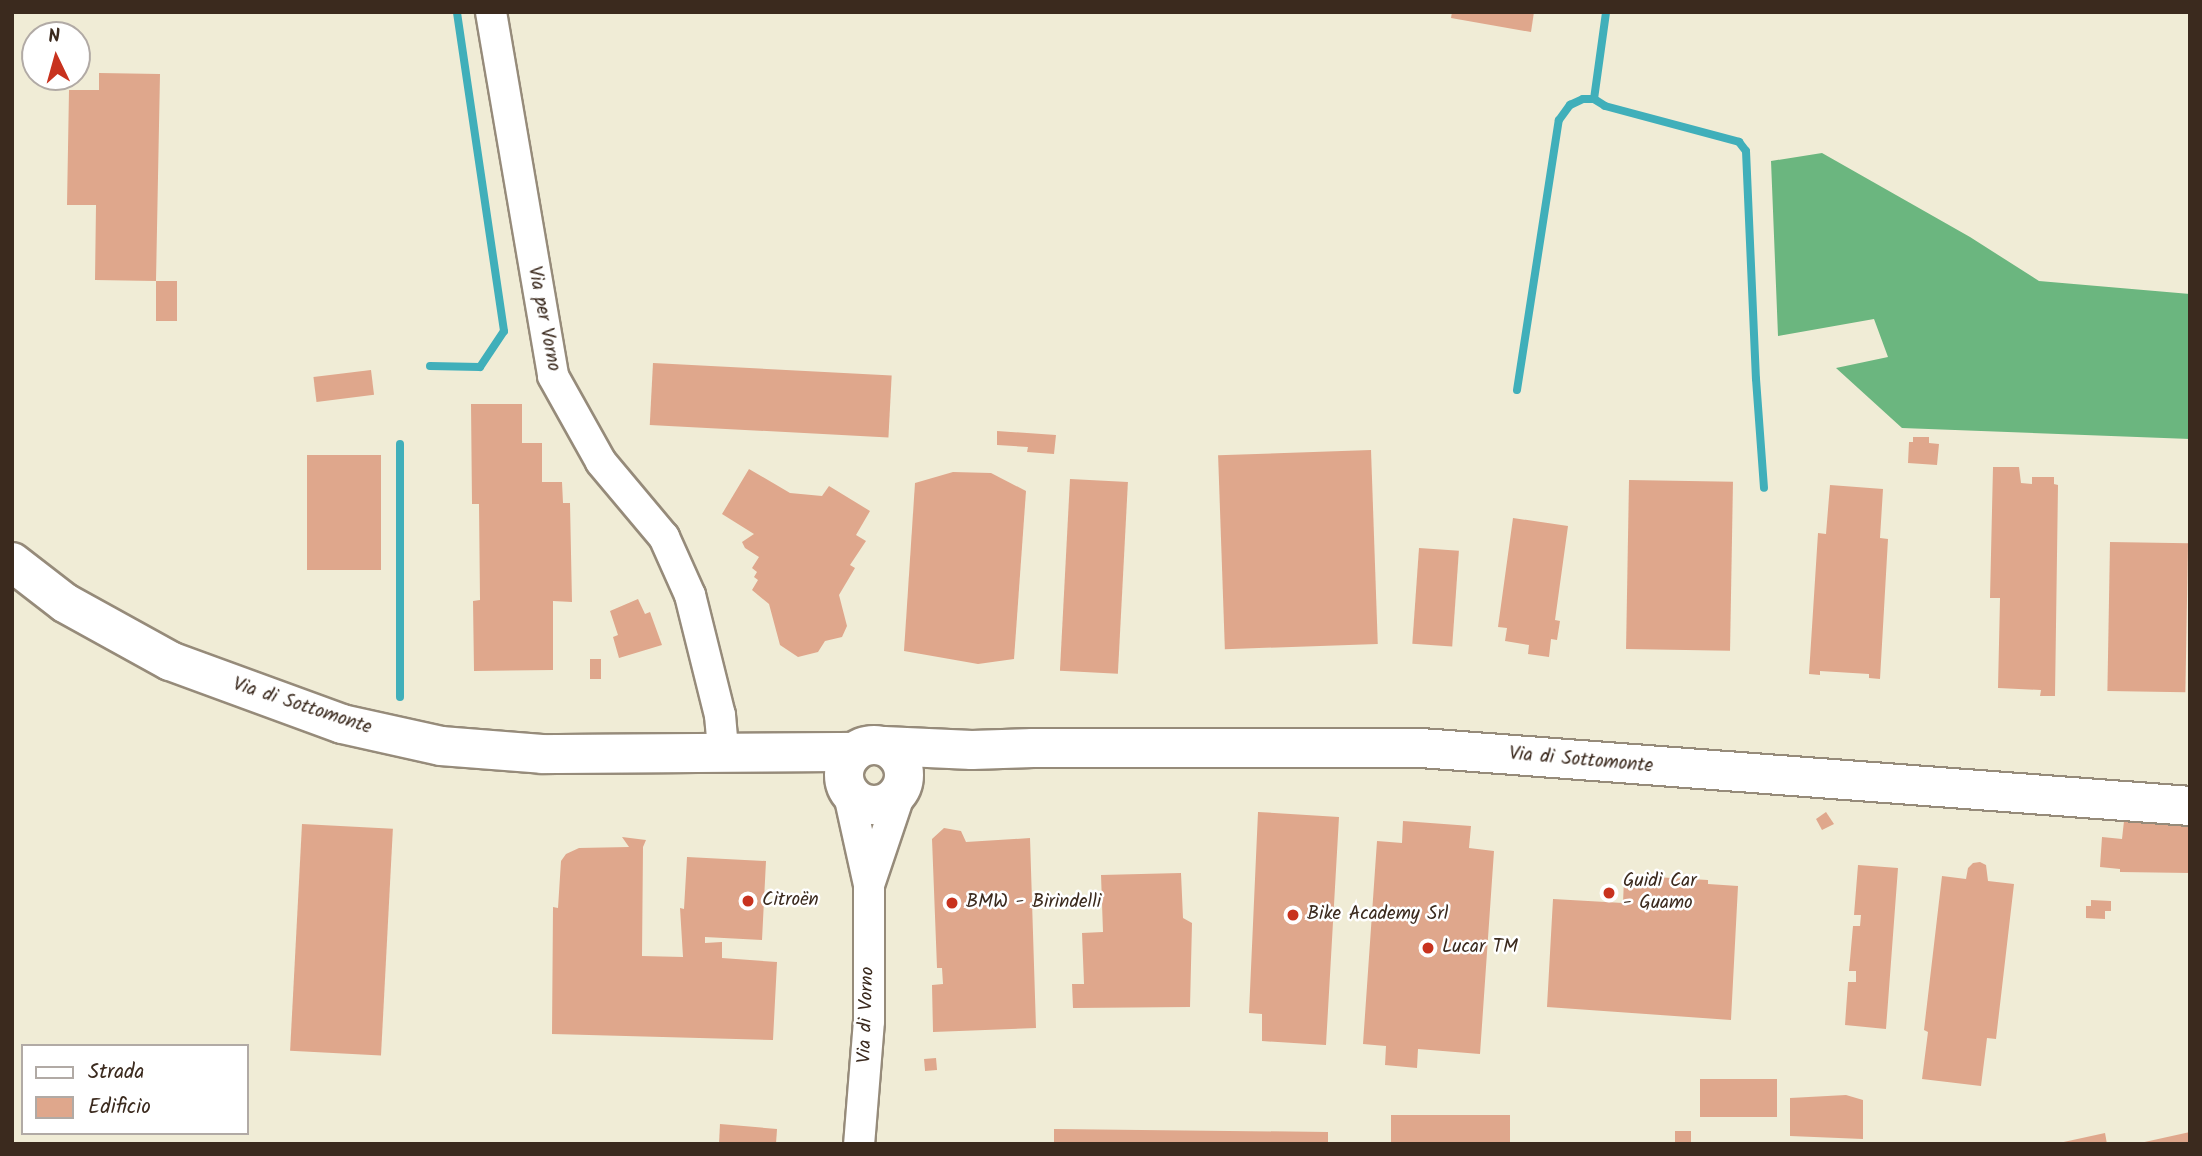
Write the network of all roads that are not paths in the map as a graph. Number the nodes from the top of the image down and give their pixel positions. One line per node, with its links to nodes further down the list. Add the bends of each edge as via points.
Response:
1 (491, 12): 5 (street, Via per Vorno, via 553,376 601,462 664,537 685,583 720,715)
2 (12, 562): 5 (main road, Via di Sottomonte, via 65,603 170,661 342,724 441,746 542,754)
3 (869, 749): 4 (main road, Via di Sottomonte); 5 (main road, Via di Sottomonte); 6 (main road, via 844,770); 7 (main road, via 900,760 904,769)
4 (972, 750): 7 (main road, Via di Sottomonte, via 932,768); 8 (main road, Via di Sottomonte, via 1421,748)
5 (735, 753): 6 (main road, Via di Sottomonte)
6 (848, 790): 7 (main road, Via di Sottomonte, via 864,804 874,805 885,803); 9 (street, Via di Vorno)
7 (901, 790): 9 (street, Via di Vorno)
8 (2190, 806)
9 (869, 885): 10 (street, Via di Vorno, via 869,1021)
10 (859, 1144)

